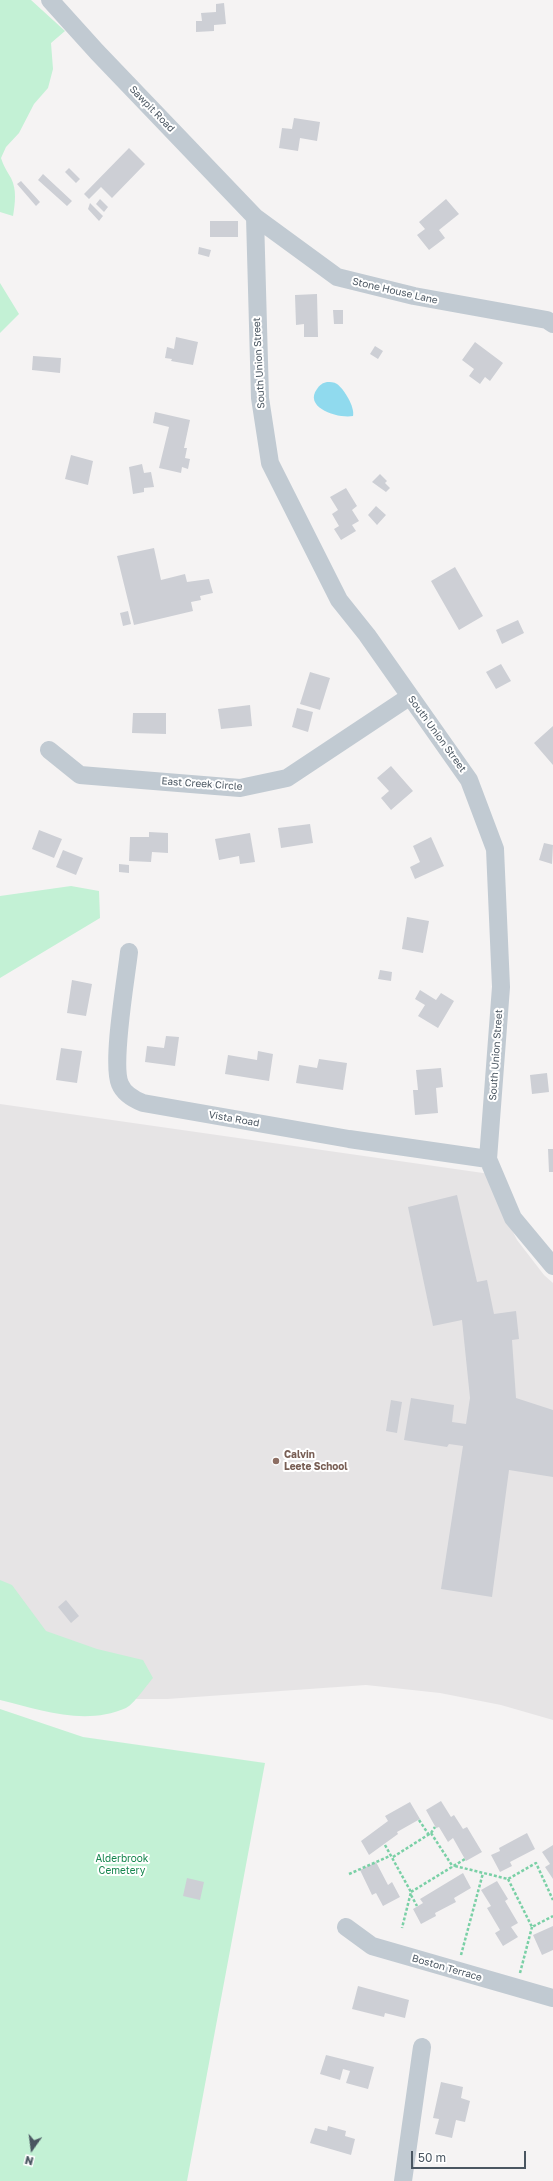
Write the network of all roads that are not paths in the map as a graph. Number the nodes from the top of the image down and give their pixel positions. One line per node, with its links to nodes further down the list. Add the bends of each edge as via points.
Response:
1 (50, 0): 2 (street, Sawpit Road)
2 (255, 217): 3 (street, Stone House Lane, via 337,277 414,296 547,320); 4 (street, South Union Street, via 260,398 270,463 339,600 367,635)
3 (553, 324)
4 (409, 697): 5 (street, East Creek Circle, via 288,778 240,788 80,774); 7 (street, South Union Street, via 469,780 495,849 501,987)
5 (49, 750)
6 (129, 952): 7 (street, Vista Road, via 116,1062 120,1085 134,1100 349,1139)
7 (488, 1159): 8 (street, South Union Street, via 513,1218)
8 (553, 1266)
9 (346, 1928): 10 (street, Boston Terrace, via 372,1946)
10 (553, 1998)
11 (422, 2047): 12 (street)
12 (403, 2181)

